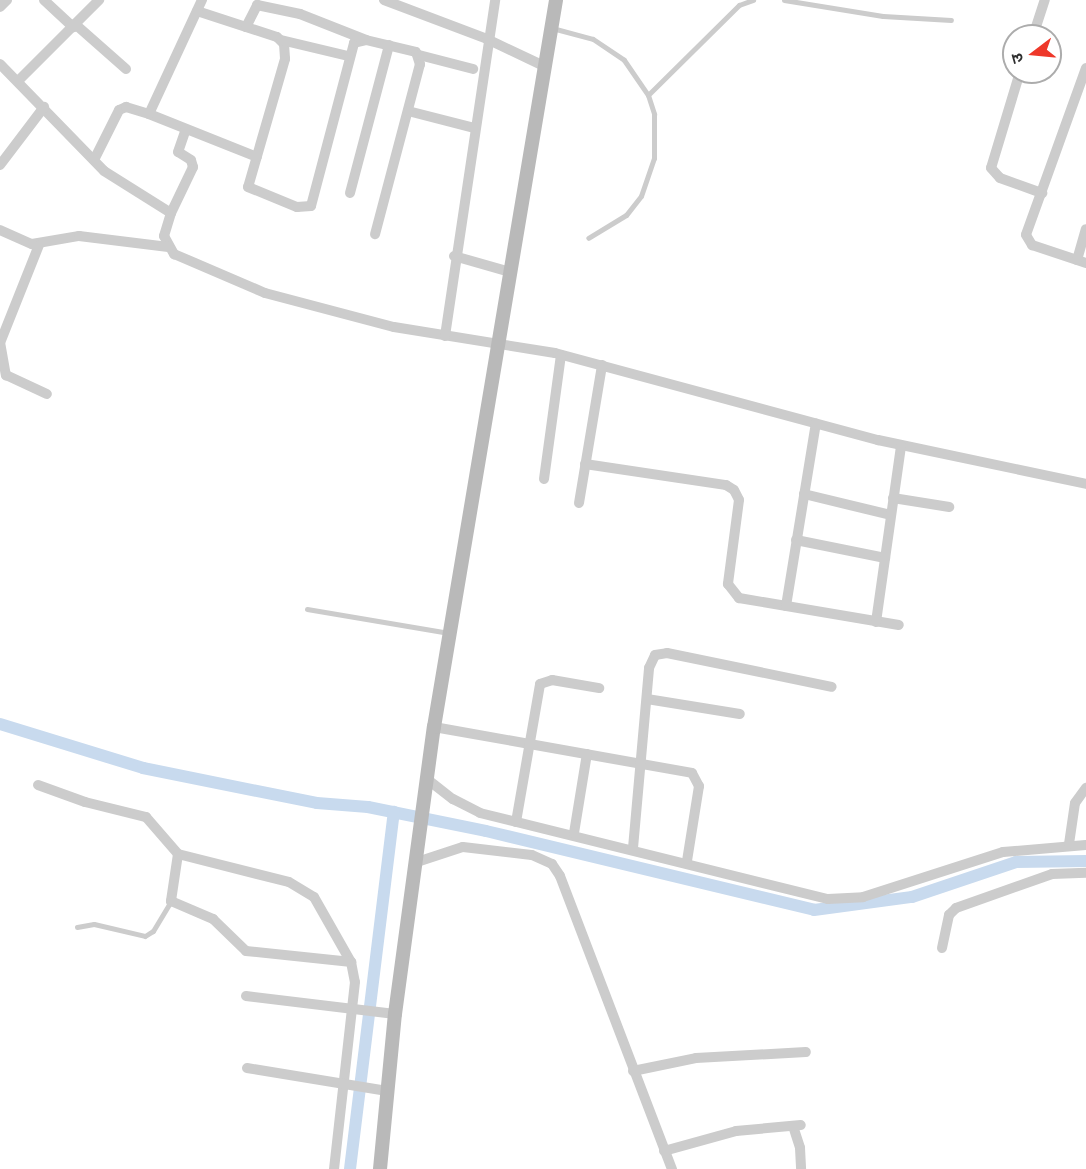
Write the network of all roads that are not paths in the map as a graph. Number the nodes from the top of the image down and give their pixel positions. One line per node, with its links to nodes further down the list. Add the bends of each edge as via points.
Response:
1 (7, 0): 11 (street)
2 (44, 0): 15 (street)
3 (99, 0): 15 (street)
4 (202, 0): 12 (street)
5 (384, 0): 18 (street)
6 (495, 0): 18 (street)
7 (556, 0): 17 (street)
8 (753, 0): 31 (lane, via 739,5)
9 (784, 0): 13 (lane, via 874,15)
10 (1045, 0): 14 (street)
11 (0, 7)
12 (197, 11): 16 (street); 34 (street)
13 (951, 20)
14 (1037, 24)
15 (74, 26): 27 (street); 29 (street)
16 (246, 27): 19 (street); 20 (street, via 257,5 300,14)
17 (552, 28): 25 (street); 31 (lane, via 593,39 613,50 636,74)
18 (487, 39): 25 (street); 35 (street)
19 (281, 40): 23 (street); 37 (street, via 285,59)
20 (366, 40): 21 (street); 23 (street, via 354,43)
21 (389, 45): 22 (street); 40 (street)
22 (419, 55): 28 (street); 33 (street)
23 (348, 56): 37 (street, via 311,206 297,207 248,187)
24 (0, 64): 29 (street)
25 (546, 67): 51 (street)
26 (1086, 68): 41 (street)
27 (126, 69)
28 (473, 69)
29 (18, 81): 32 (street)
30 (1016, 84): 41 (street, via 991,168 1000,178)
31 (648, 95): 46 (lane, via 654,114 651,173 641,196 626,215)
32 (44, 107): 38 (street); 39 (street)
33 (408, 111): 35 (street); 45 (street)
34 (149, 114): 36 (street); 38 (street, via 126,107 119,110)
35 (474, 128): 49 (street)
36 (186, 129): 37 (street); 42 (street, via 178,152 191,160 193,167)
37 (257, 157)
38 (94, 160): 42 (street, via 104,171)
39 (0, 165)
40 (350, 193)
41 (1042, 193): 50 (street, via 1027,240)
42 (171, 213): 48 (street, via 164,236)
43 (1086, 229): 50 (street)
44 (0, 230): 47 (street)
45 (375, 234)
46 (588, 238)
47 (39, 245): 48 (street, via 80,236); 53 (street)
48 (168, 247): 52 (street, via 189,263 265,293 322,310)
49 (454, 256): 51 (street); 52 (street)
50 (1082, 261)
51 (510, 272): 54 (street)
52 (445, 336): 54 (street)
53 (0, 342): 57 (street, via 6,375)
54 (497, 342): 55 (street); 74 (street)
55 (561, 355): 56 (street); 61 (street)
56 (602, 365): 58 (street); 60 (street)
57 (47, 394)
58 (816, 423): 59 (street); 63 (street)
59 (901, 446): 62 (street); 64 (street)
60 (585, 464): 65 (street); 70 (street, via 730,487 739,500 729,590 739,598)
61 (543, 479)
62 (1086, 484)
63 (804, 494): 67 (street); 68 (street)
64 (893, 498): 66 (street); 67 (street)
65 (579, 502)
66 (949, 507)
67 (891, 514): 69 (street)
68 (796, 540): 69 (street); 70 (street)
69 (885, 558): 72 (street)
70 (786, 606): 72 (street)
71 (307, 609): 74 (lane)
72 (876, 622): 73 (street)
73 (899, 625)
74 (451, 633): 79 (street)
75 (832, 687): 77 (street, via 661,653 652,659)
76 (599, 688): 80 (street, via 552,680 540,684)
77 (646, 699): 78 (street); 82 (street)
78 (740, 714)
79 (434, 727): 80 (street); 83 (street)
80 (528, 744): 81 (street); 86 (street)
81 (587, 754): 82 (street); 87 (street)
82 (641, 763): 90 (street); 92 (street, via 687,772 698,780)
83 (427, 784): 86 (street, via 465,807); 93 (street)
84 (38, 785): 91 (street, via 146,817)
85 (1086, 788): 88 (street, via 1075,803)
86 (516, 822): 87 (street)
87 (574, 833): 90 (street)
88 (1069, 844): 89 (street); 92 (street, via 1003,852 846,900 808,894)
89 (1086, 845)
90 (633, 848): 92 (street)
91 (178, 854): 95 (street); 98 (street, via 300,886 325,912)
92 (687, 861)
93 (417, 862): 101 (street); 104 (street, via 463,847 532,855 552,864 560,876)
94 (1086, 873): 97 (street, via 1052,874 956,908 949,915)
95 (171, 901): 96 (lane, via 153,931 145,936 94,924); 98 (street, via 213,919 246,951)
96 (76, 927)
97 (942, 948)
98 (351, 962): 100 (street, via 355,981)
99 (246, 996): 100 (street)
100 (353, 1009): 101 (street); 105 (street)
101 (388, 1013): 106 (street)
102 (806, 1052): 104 (street, via 696,1058)
103 (248, 1068): 105 (street)
104 (633, 1071): 107 (street)
105 (343, 1081): 106 (street); 108 (street)
106 (387, 1091): 109 (street)
107 (664, 1151): 110 (street); 111 (street, via 727,1133 797,1126)
108 (334, 1169)
109 (380, 1169)
110 (672, 1169)
111 (801, 1169)

